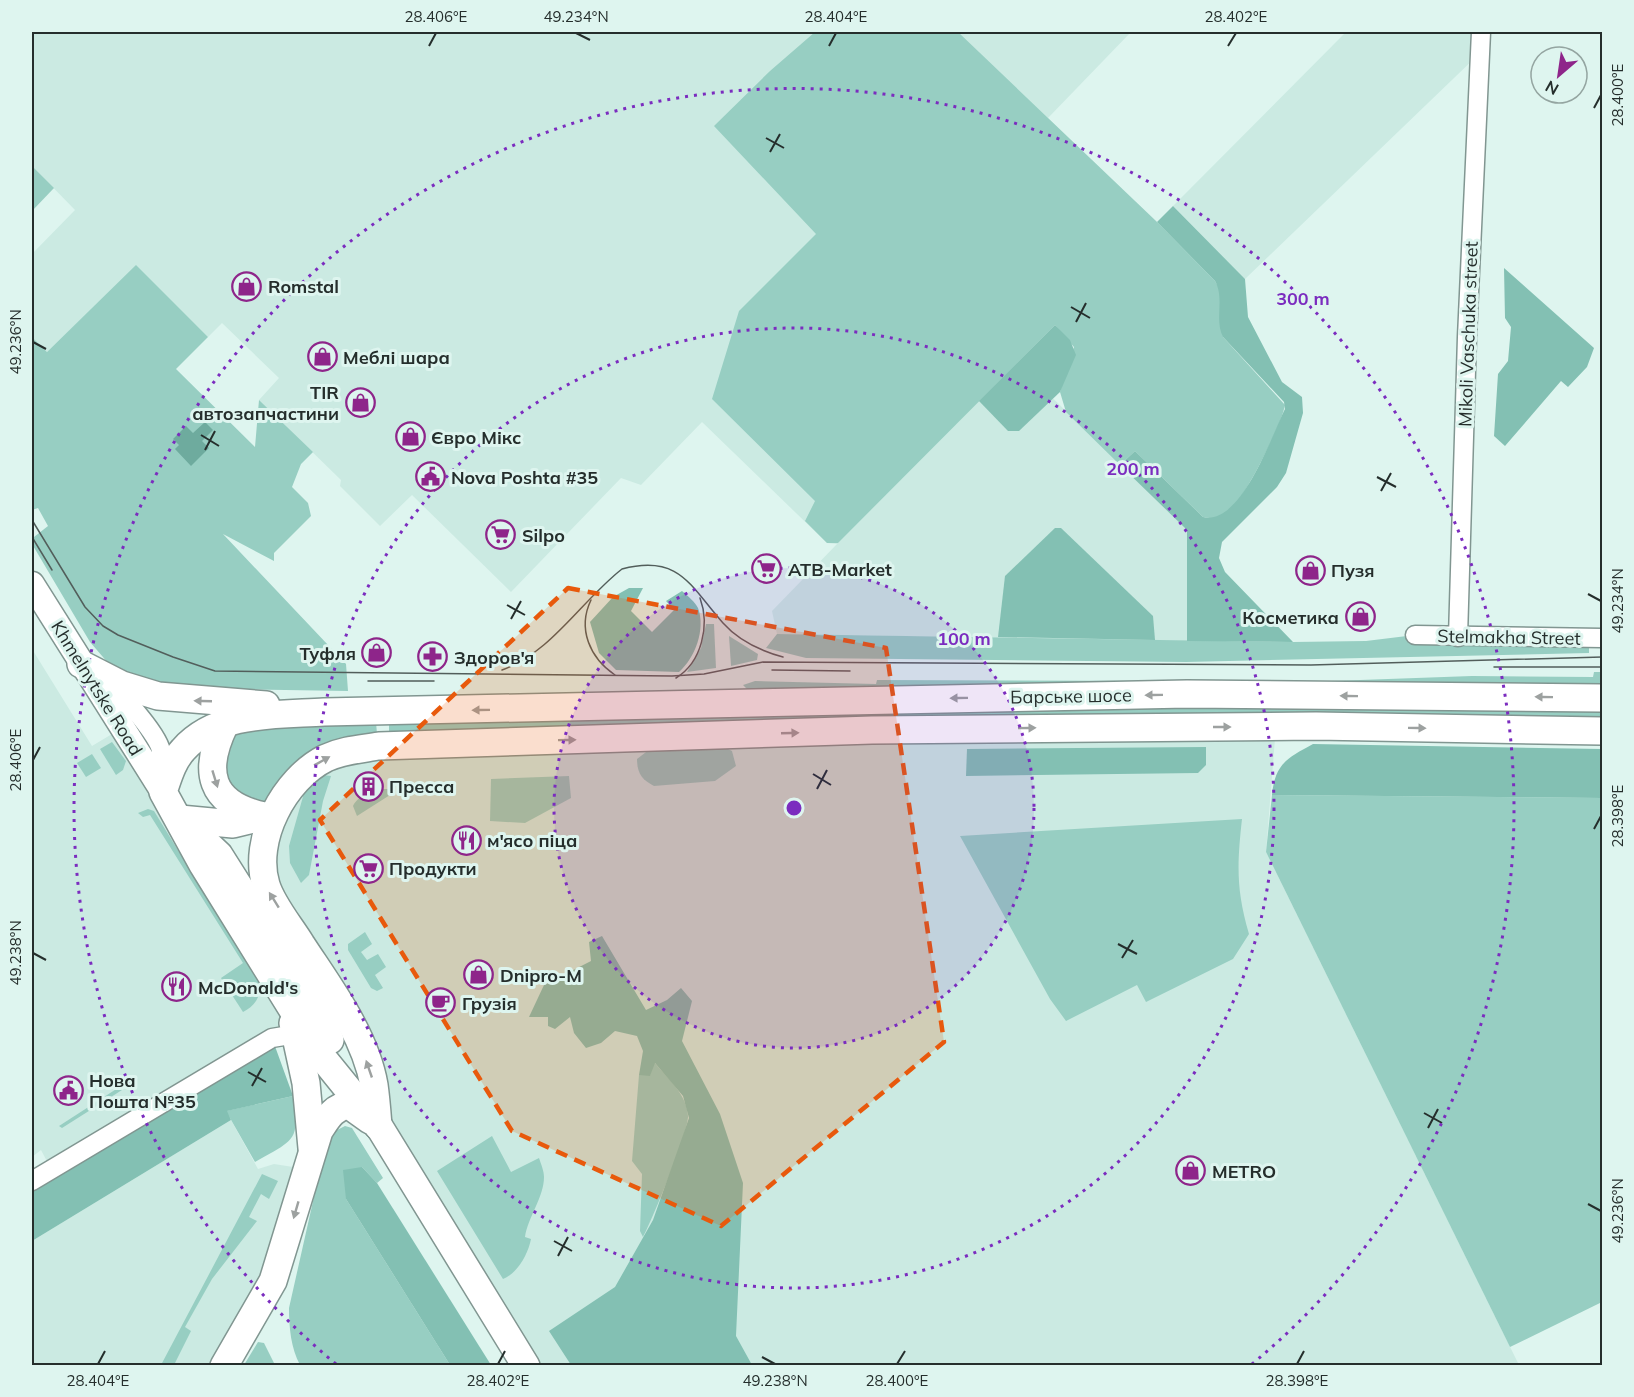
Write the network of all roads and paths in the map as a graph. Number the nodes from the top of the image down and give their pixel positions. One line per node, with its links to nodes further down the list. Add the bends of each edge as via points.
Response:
1 (1481, 32): 4 (street, Mikoli Vaschuka street)
2 (32, 584): 6 (main road, Khmelnytske Road)
3 (1414, 635): 4 (street, Stelmakha Street)
4 (1458, 637): 5 (street, Stelmakha Street)
5 (1602, 638)
6 (81, 664): 8 (highway, one-way to 6, via 158,696 122,685); 11 (main road, Khmelnytske Road)
7 (1602, 698): 8 (highway, Барське шосе, one-way to 8, via 1187,694)
8 (324, 712): 9 (highway, via 240,719)
9 (225, 724): 11 (highway, via 201,734); 12 (highway, one-way to 12, via 212,760 217,787 233,806)
10 (1602, 730): 12 (highway, one-way to 10, via 309,769 326,758 347,750 379,746 872,730 1316,726)
11 (156, 782): 13 (highway)
12 (273, 809): 13 (highway, via 233,824); 16 (highway, one-way to 12, via 374,1084 355,1030 267,889 261,859)
13 (180, 819): 14 (highway, via 203,865); 16 (highway, via 219,855 314,1005)
14 (283, 990): 15 (highway); 16 (highway, via 322,1057)
15 (296, 1034): 17 (highway, via 311,1119); 18 (street, via 272,1038)
16 (378, 1126): 17 (highway, via 350,1106 337,1108 318,1131); 20 (highway)
17 (312, 1154): 19 (highway, one-way to 19, via 273,1281)
18 (32, 1181)
19 (225, 1365)
20 (526, 1365)

